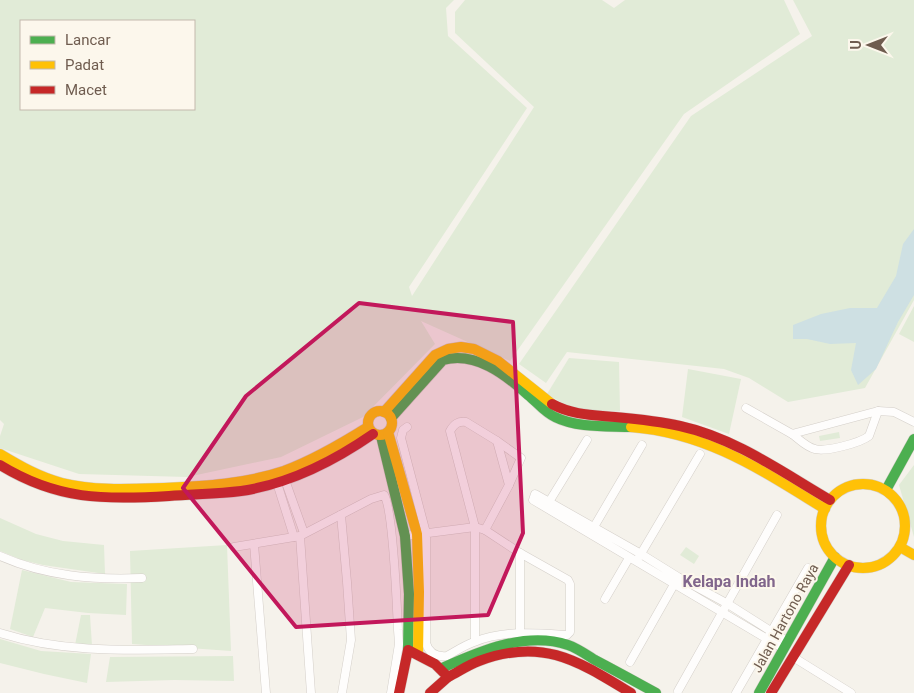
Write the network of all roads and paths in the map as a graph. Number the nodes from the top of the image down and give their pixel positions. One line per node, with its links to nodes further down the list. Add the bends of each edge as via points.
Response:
1 (746, 408): 7 (street)
2 (878, 411): 4 (street, via 894,412); 7 (street); 7 (street, via 869,436 859,442 814,449)
3 (388, 415): 6 (street, via 392,423); 6 (street, via 380,411 368,418); 19 (street, via 444,360 468,357 512,382 546,411 562,420 667,431 717,446)
4 (914, 422)
5 (407, 427): 25 (street, via 401,438)
6 (378, 432): 12 (street, via 280,472 251,480 200,486 116,490 87,488 31,472); 15 (street, via 349,451); 25 (street); 27 (street)
7 (792, 434)
8 (914, 438): 17 (street)
9 (587, 440): 18 (street)
10 (497, 441): 16 (street); 16 (street, via 522,458); 22 (street, via 466,422 460,422 450,431)
11 (642, 445): 24 (street)
12 (0, 454)
13 (700, 454): 32 (street)
14 (0, 465): 15 (street, via 58,491 117,499 221,494)
15 (281, 482): 26 (street)
16 (509, 485): 23 (street)
17 (886, 490): 19 (street, via 869,484 851,485 843,488); 30 (street, via 894,496 904,515 904,537)
18 (549, 502): 24 (street); 24 (street, via 536,494 533,500)
19 (827, 504): 35 (street, via 822,534)
20 (777, 514): 43 (street)
21 (340, 515): 26 (street); 59 (street, via 351,640); 60 (street, via 381,496 386,497 398,630)
22 (474, 527): 23 (street); 25 (street); 48 (street)
23 (485, 530): 31 (street)
24 (592, 531): 32 (street); 36 (street)
25 (422, 534): 27 (street); 48 (street, via 427,649 438,657 447,656); 51 (street)
26 (299, 535): 28 (street); 58 (street)
27 (406, 536): 51 (street)
28 (254, 544): 29 (street); 57 (street)
29 (234, 547)
30 (900, 547): 33 (street); 38 (street, via 893,556 872,567)
31 (520, 553): 46 (street); 46 (street, via 568,580 570,632 567,635)
32 (641, 554): 37 (street); 41 (street)
33 (914, 555)
34 (0, 556): 40 (street, via 72,576)
35 (835, 557): 38 (street); 49 (street, Jalan Hartono Raya)
36 (628, 558): 37 (street); 42 (street)
37 (636, 562): 41 (street)
38 (848, 565): 52 (street, Jalan Hartono Raya)
39 (808, 568): 47 (street)
40 (142, 578)
41 (676, 581): 43 (street); 44 (street); 53 (street)
42 (605, 599)
43 (728, 604): 44 (street); 47 (street)
44 (722, 612): 47 (street); 56 (street)
45 (0, 632): 50 (street, via 42,644 74,648)
46 (520, 633): 48 (street)
47 (769, 636): 49 (street); 65 (street)
48 (475, 641)
49 (786, 645): 66 (street, Jalan Hartono Raya)
50 (193, 649)
51 (413, 652): 54 (street); 61 (street)
52 (792, 657): 67 (street, Jalan Hartono Raya); 68 (street)
53 (630, 662)
54 (442, 668): 55 (street); 64 (street, via 502,644 557,642)
55 (448, 677): 62 (street); 63 (street, via 491,658 550,652 573,660)
56 (678, 691)
57 (266, 693)
58 (311, 693)
59 (342, 693)
60 (391, 693)
61 (399, 693)
62 (430, 693)
63 (631, 693)
64 (656, 693)
65 (736, 693)
66 (759, 693)
67 (771, 693)
68 (851, 693)

